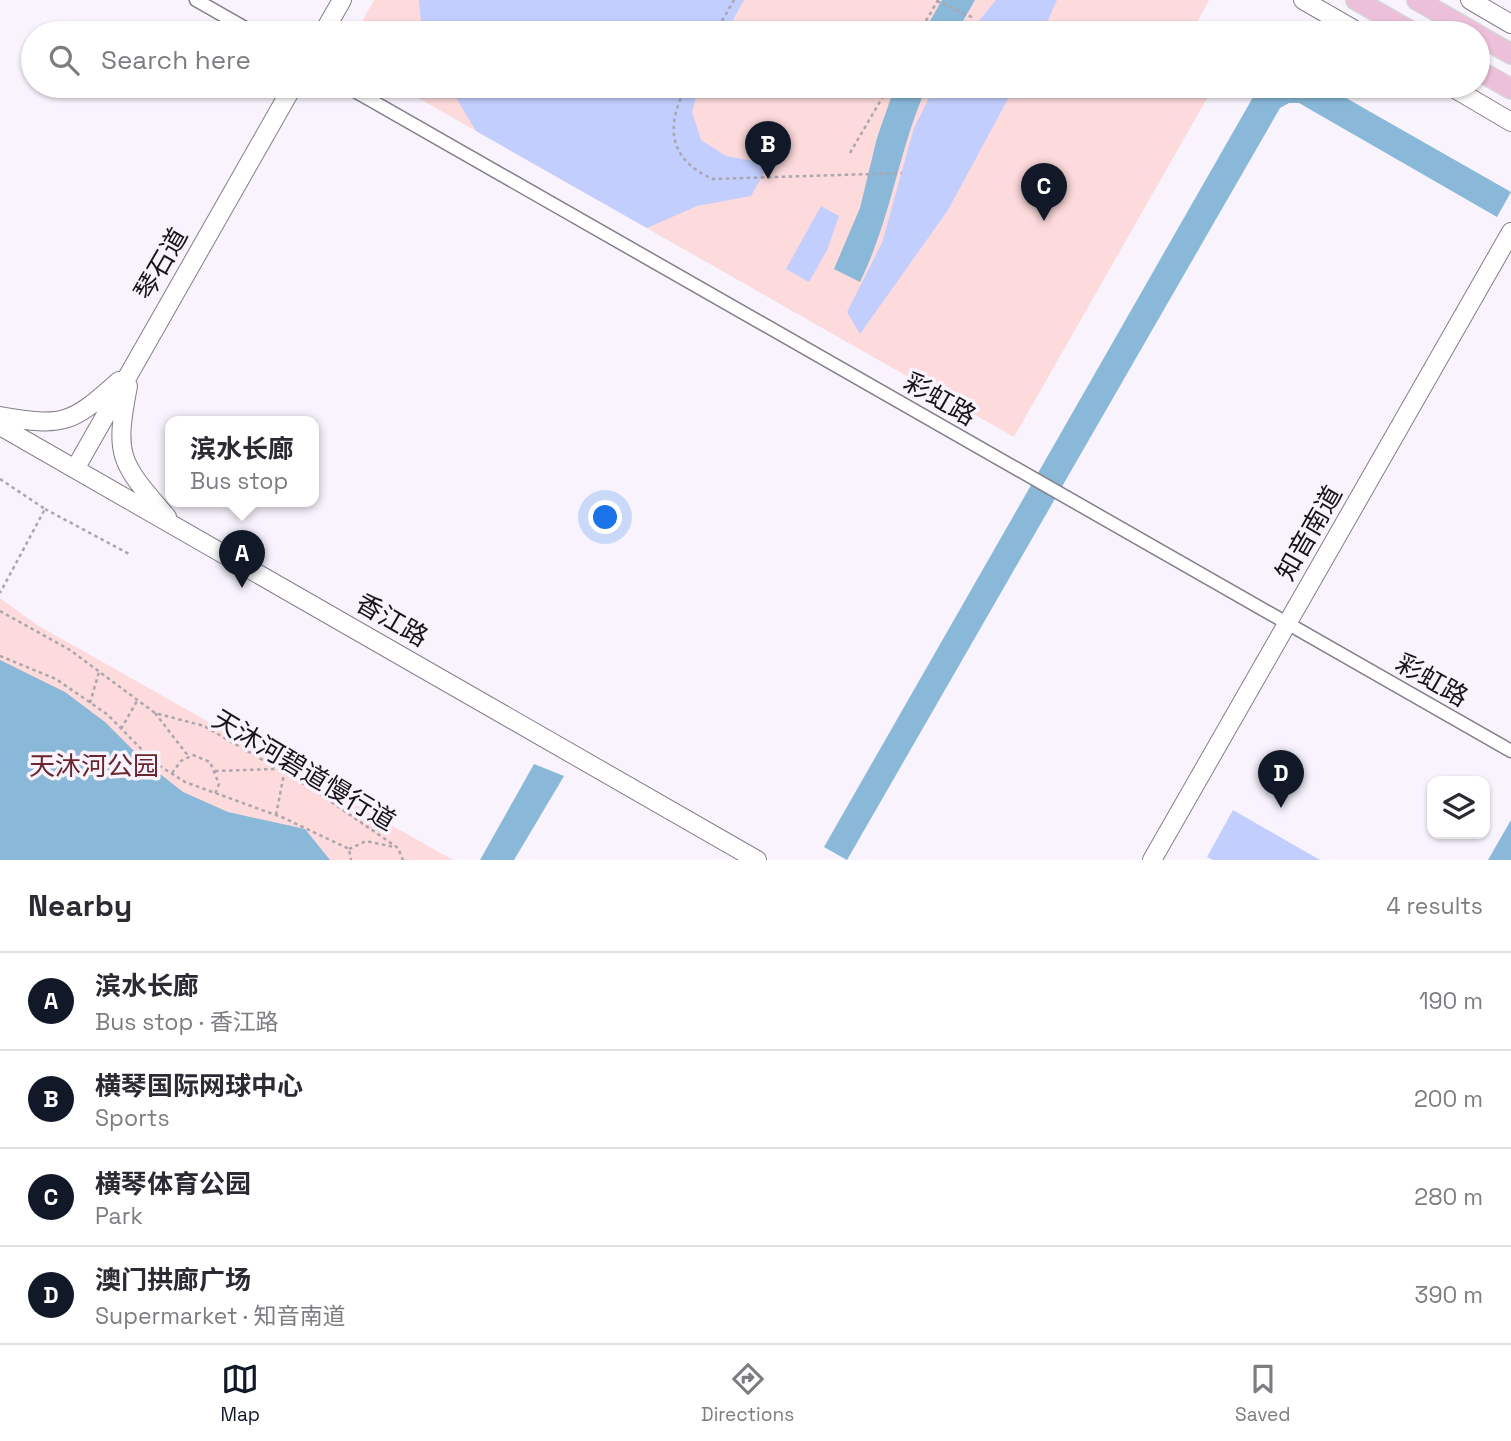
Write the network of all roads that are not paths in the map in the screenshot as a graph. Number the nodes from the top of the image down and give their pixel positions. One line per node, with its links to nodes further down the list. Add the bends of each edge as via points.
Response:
1 (195, 0): 7 (street)
2 (342, 0): 8 (main road)
3 (1303, 0): 9 (main road)
4 (1356, 0): 10 (main road)
5 (1417, 0): 11 (main road)
6 (1470, 0): 12 (main road)
7 (233, 21)
8 (330, 21)
9 (1339, 21)
10 (1393, 21)
11 (1453, 21)
12 (1511, 24)
13 (1490, 42): 14 (main road)
14 (1511, 54)
15 (1490, 77): 16 (main road)
16 (1511, 89)
17 (286, 98): 22 (main road, 琴石道)
18 (367, 98): 27 (street, 彩虹路)
19 (1471, 98): 20 (main road)
20 (1511, 121)
21 (1511, 232): 27 (main road, 知音南道)
22 (132, 369): 23 (main road, via 89,407 65,421 46,424); 25 (main road, 琴石道); 26 (main road, via 121,425 121,453 134,478)
23 (0, 416)
24 (0, 426): 25 (main road, 香江路)
25 (75, 469): 26 (main road, 香江路)
26 (175, 526): 29 (main road, 香江路)
27 (1287, 624): 28 (street, 彩虹路); 30 (main road, 知音南道)
28 (1511, 751)
29 (757, 860)
30 (1152, 860)

